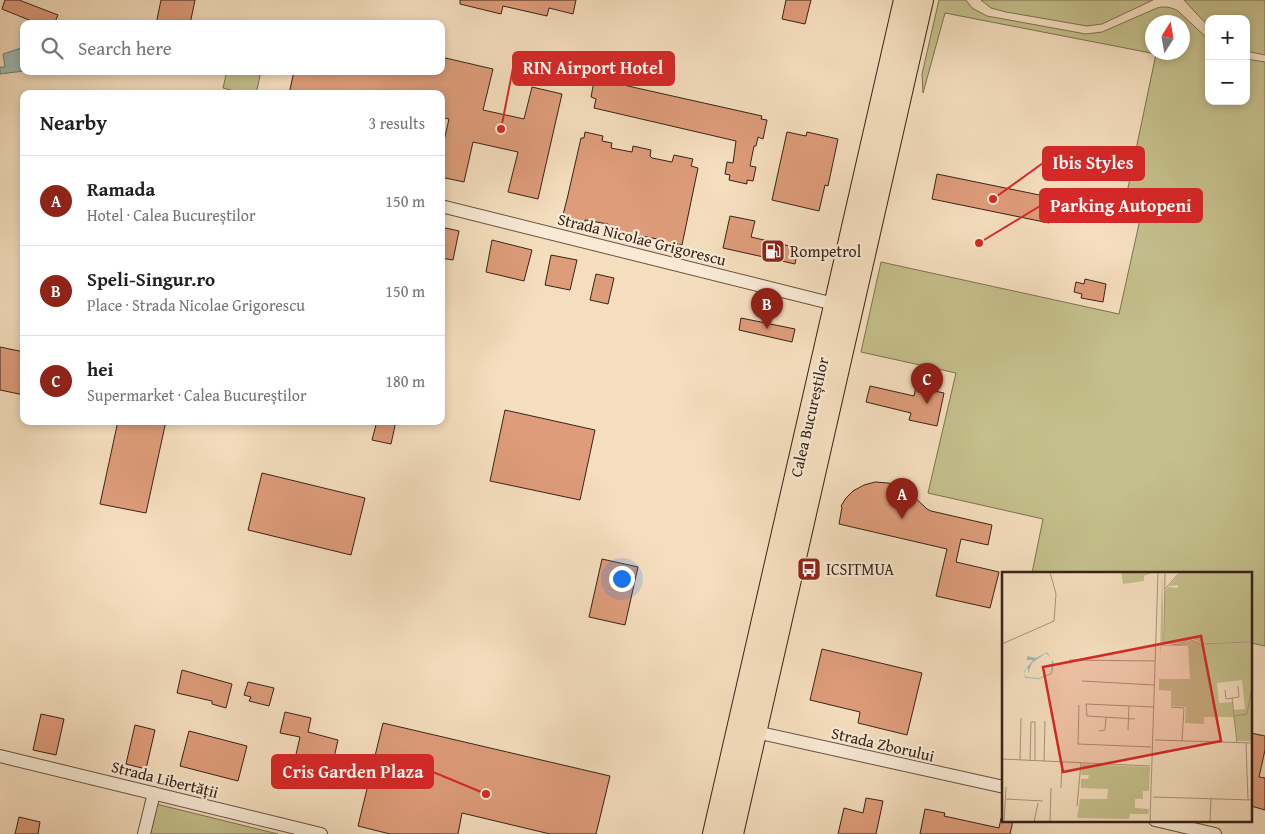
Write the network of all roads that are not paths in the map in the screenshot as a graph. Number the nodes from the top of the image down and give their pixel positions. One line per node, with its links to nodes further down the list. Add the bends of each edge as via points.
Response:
1 (904, 0): 4 (highway, Calea Bucureștilor)
2 (923, 0): 5 (highway, Calea Bucureștilor)
3 (445, 207): 4 (street, Strada Nicolae Grigorescu)
4 (834, 304): 12 (highway, Calea Bucureștilor)
5 (756, 732): 7 (street, Strada Zborului); 13 (highway, Calea Bucureștilor)
6 (0, 756): 8 (street, Strada Libertății)
7 (1002, 787)
8 (154, 793): 10 (street); 11 (street, Strada Libertății)
9 (1164, 822): 14 (street)
10 (144, 834)
11 (321, 834)
12 (713, 834)
13 (733, 834)
14 (1215, 834)

